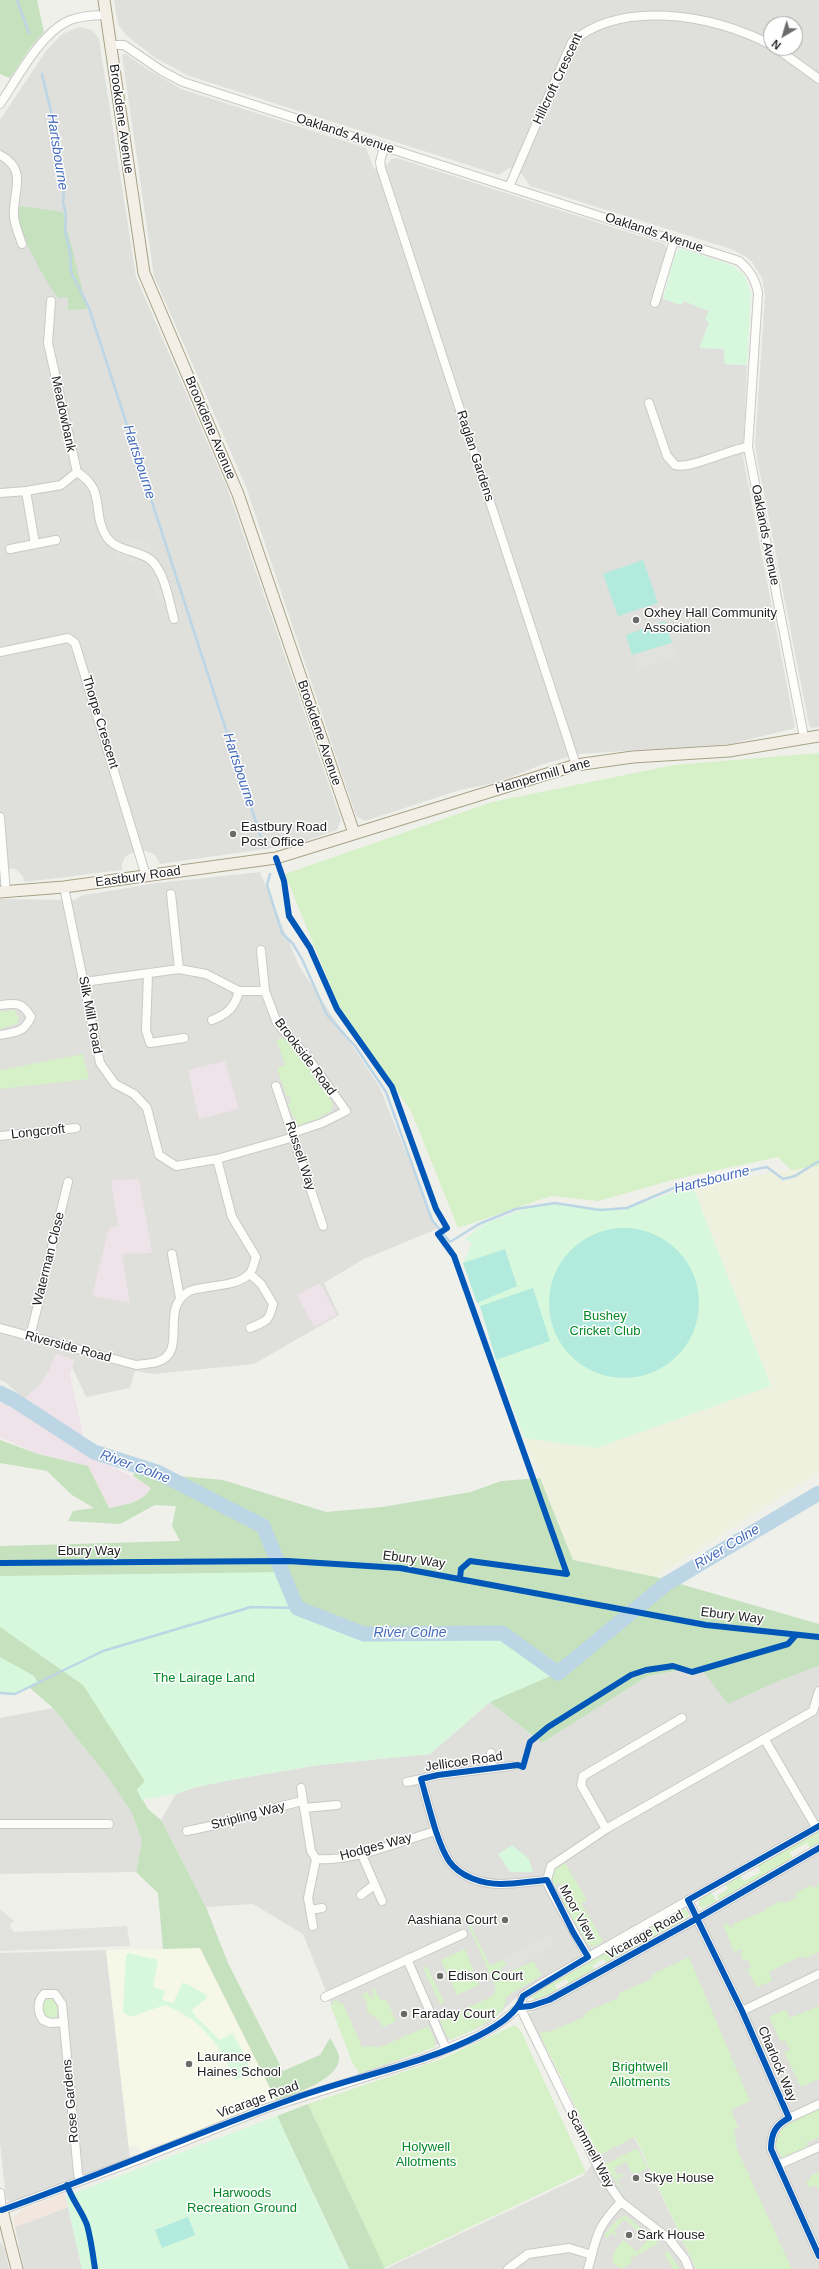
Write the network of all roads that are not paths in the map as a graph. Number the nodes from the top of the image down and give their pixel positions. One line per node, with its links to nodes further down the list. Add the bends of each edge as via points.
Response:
1 (104, 0): 3 (main road, Brookdene Avenue)
2 (696, 10): 5 (street)
3 (106, 15): 6 (main road, Brookdene Avenue); 9 (street, via 83,17 57,28 41,44)
4 (590, 20): 12 (street, Hillcroft Crescent, via 572,42)
5 (763, 41)
6 (110, 45): 10 (street, Oaklands Avenue, via 124,45 162,71 184,82); 31 (main road, Brookdene Avenue, via 144,273 238,494)
7 (787, 56): 8 (street)
8 (819, 79)
9 (0, 104)
10 (384, 146): 12 (street, Oaklands Avenue); 29 (street, Raglan Gardens, via 381,168)
11 (0, 155): 14 (street, via 11,162 16,170 14,217)
12 (509, 186): 13 (street, Oaklands Avenue)
13 (674, 240): 16 (street); 18 (street, Oaklands Avenue, via 739,261 755,279 758,293)
14 (22, 244)
15 (51, 301): 19 (street, Meadowbank, via 48,343)
16 (655, 303)
17 (649, 403): 18 (street, via 666,456 675,466 685,466)
18 (748, 447): 28 (street, Oaklands Avenue)
19 (77, 472): 20 (street, via 61,485); 25 (street, via 94,487 105,534 111,542 119,548 142,555 159,571)
20 (26, 491): 21 (street); 23 (street)
21 (0, 493)
22 (56, 540): 23 (street)
23 (35, 544): 24 (street)
24 (10, 549)
25 (174, 619)
26 (0, 652): 33 (street, Thorpe Crescent, via 68,638 76,643)
27 (819, 736): 28 (main road, Hampermill Lane)
28 (804, 737): 29 (main road, Hampermill Lane, via 729,751 633,757)
29 (576, 765): 31 (main road, Hampermill Lane)
30 (0, 817): 35 (street)
31 (354, 833): 32 (main road, Hampermill Lane)
32 (276, 858): 33 (main road, Eastbury Road)
33 (146, 876): 34 (main road, Eastbury Road)
34 (64, 887): 35 (main road, Eastbury Road); 40 (street, Silk Mill Road)
35 (3, 893)
36 (171, 894): 38 (street)
37 (261, 950): 42 (street, Brookside Road)
38 (179, 970): 39 (street); 41 (street, via 206,974)
39 (148, 975): 40 (street); 46 (street, via 146,1030 150,1042)
40 (84, 982): 51 (street, Silk Mill Road, via 100,1063 115,1084 134,1094 147,1108 159,1155 176,1166)
41 (239, 991): 42 (street); 44 (street, via 235,1005 230,1011)
42 (265, 991): 49 (street, Brookside Road, via 277,1023 306,1055 346,1111)
43 (0, 1005): 45 (street, via 16,1003 26,1008 31,1017 27,1026 18,1032)
44 (212, 1020)
45 (0, 1035)
46 (184, 1038)
47 (276, 1086): 49 (street, Russell Way)
48 (76, 1128): 50 (street, Longcroft)
49 (293, 1135): 51 (street, Silk Mill Road); 53 (street, Russell Way)
50 (0, 1136)
51 (217, 1158): 55 (street, via 232,1217 256,1257)
52 (68, 1182): 59 (street, Waterman Close)
53 (322, 1226)
54 (172, 1254): 56 (street)
55 (250, 1274): 56 (street, via 237,1282 189,1291); 58 (street, via 261,1284 273,1304 270,1317)
56 (180, 1298): 59 (street, Riverside Road, via 173,1314 175,1333 169,1352 157,1362 136,1365)
57 (0, 1328): 59 (street, Riverside Road)
58 (250, 1328)
59 (30, 1337)
60 (819, 1691): 62 (street, Moor View, via 812,1711)
61 (682, 1718): 74 (street, via 583,1776 581,1785)
62 (765, 1740): 73 (street); 74 (street, Moor View)
63 (491, 1753): 65 (street)
64 (511, 1766): 65 (street, Jellicoe Road)
65 (492, 1768): 66 (street, Jellicoe Road)
66 (421, 1779): 67 (street); 76 (street, Jellicoe Road)
67 (407, 1782)
68 (301, 1788): 69 (street)
69 (303, 1805): 70 (street, Stripling Way); 75 (street, Stripling Way, via 258,1811); 79 (street, Stripling Way, via 311,1851)
70 (336, 1805)
71 (0, 1824): 72 (street)
72 (109, 1824)
73 (818, 1827): 83 (street, Vicarage Road)
74 (606, 1829): 80 (street, Moor View, via 551,1866)
75 (187, 1831)
76 (436, 1831): 78 (street, Hodges Way); 80 (street, Jellicoe Road, via 449,1861 462,1873 479,1881 500,1884)
77 (819, 1848): 87 (street, Vicarage Road)
78 (361, 1853): 79 (street, Hodges Way, via 326,1860); 81 (street)
79 (316, 1859): 86 (street, via 308,1898)
80 (547, 1880): 90 (street, Moor View)
81 (374, 1885): 82 (street); 84 (street)
82 (362, 1895)
83 (688, 1900): 87 (street, Charlock Way); 90 (street, Vicarage Road)
84 (382, 1901)
85 (322, 1908): 86 (street)
86 (310, 1910): 88 (street)
87 (698, 1918): 94 (street, Vicarage Road, via 549,2000); 95 (street, Charlock Way)
88 (313, 1926)
89 (463, 1934): 91 (street)
90 (588, 1957): 94 (street, Vicarage Road, via 523,1996)
91 (407, 1959): 93 (street); 97 (street)
92 (819, 1974): 95 (street)
93 (325, 1997)
94 (520, 2007): 97 (street, Vicarage Road, via 480,2035); 104 (street, Scammell Way, via 602,2175)
95 (742, 2011): 99 (street, Charlock Way)
96 (64, 2022): 102 (street, Rose Gardens)
97 (446, 2049): 102 (street, Vicarage Road, via 426,2058 264,2108 140,2159)
98 (819, 2104): 99 (street)
99 (789, 2118): 101 (street, Charlock Way, via 776,2128 771,2138 771,2148)
100 (819, 2147): 101 (street)
101 (778, 2165): 109 (street, Charlock Way)
102 (80, 2180): 105 (street, Vicarage Road)
103 (0, 2193): 105 (street)
104 (621, 2202): 108 (street, via 604,2220); 113 (street, Scammell Way, via 669,2239)
105 (1, 2210): 107 (main road)
106 (0, 2231): 107 (main road)
107 (9, 2239): 110 (main road)
108 (592, 2255): 111 (street, via 569,2248 528,2254); 112 (street)
109 (819, 2256)
110 (18, 2269)
111 (508, 2269)
112 (588, 2269)
113 (689, 2269)

